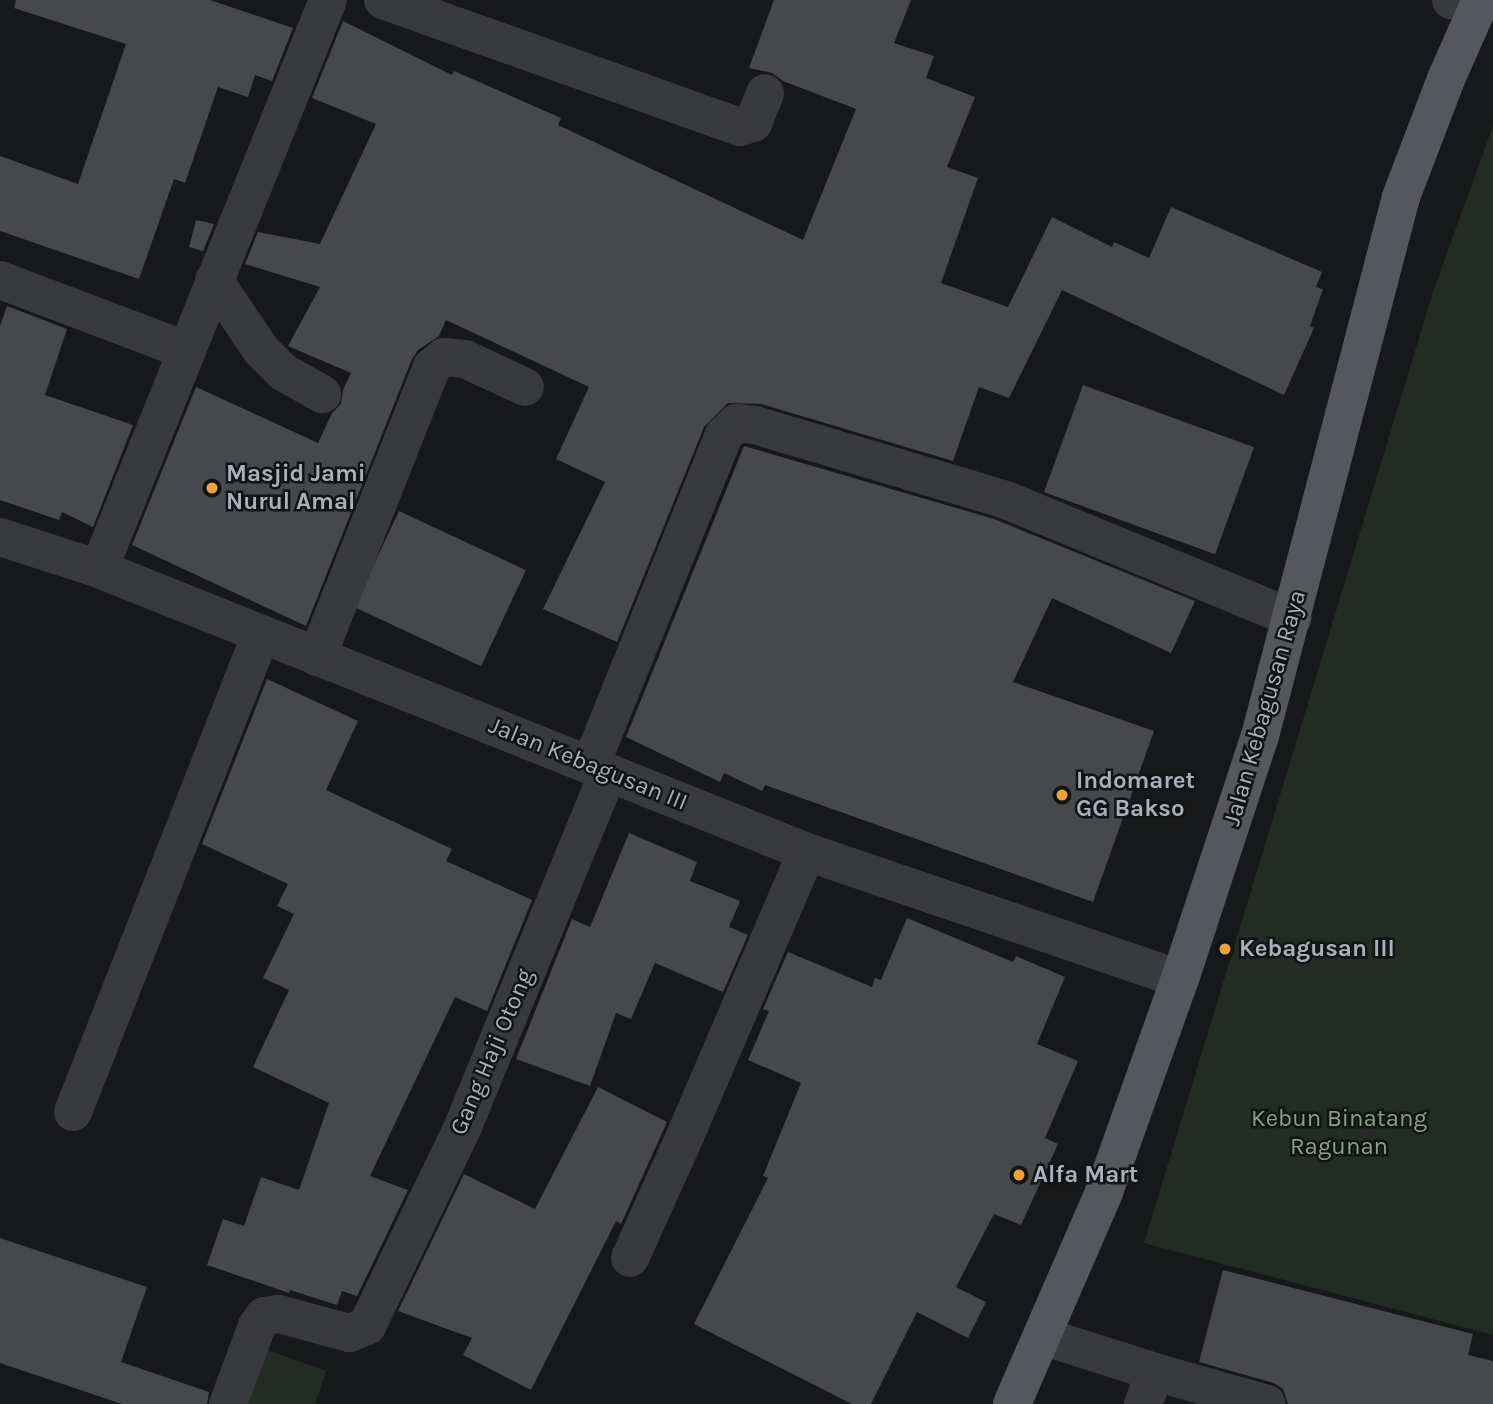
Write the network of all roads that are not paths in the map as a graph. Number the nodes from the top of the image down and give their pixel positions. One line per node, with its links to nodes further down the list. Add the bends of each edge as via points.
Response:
1 (383, 0): 4 (street, via 740,127 753,123)
2 (320, 2): 5 (street)
3 (1470, 2): 12 (main road, Jalan Kebagusan Raya, via 1401,197)
4 (765, 93)
5 (214, 279): 7 (street); 9 (street, via 261,351 283,372)
6 (0, 281): 7 (street)
7 (185, 350): 11 (street)
8 (526, 387): 14 (street, via 465,359 444,357 432,367)
9 (322, 394)
10 (0, 537): 11 (street, Jalan Kebagusan III)
11 (99, 569): 13 (street, Jalan Kebagusan III)
12 (1293, 618): 15 (street, Gang Haji Otong, via 1006,499 736,423 724,435); 17 (main road, Jalan Kebagusan Raya, via 1260,736)
13 (261, 634): 14 (street, Jalan Kebagusan III); 18 (street)
14 (317, 657): 15 (street, Jalan Kebagusan III)
15 (599, 769): 16 (street, Jalan Kebagusan III); 22 (street, Gang Haji Otong, via 464,1124 368,1326 349,1333 279,1314 264,1316)
16 (807, 852): 17 (street, Jalan Kebagusan III); 19 (street)
17 (1180, 979): 20 (main road, Jalan Kebagusan Raya, via 1104,1192)
18 (73, 1112)
19 (630, 1258)
20 (1042, 1336): 21 (street); 23 (main road, Jalan Kebagusan Raya)
21 (1149, 1388): 24 (street)
22 (228, 1404)
23 (1012, 1404)
24 (1268, 1404)

